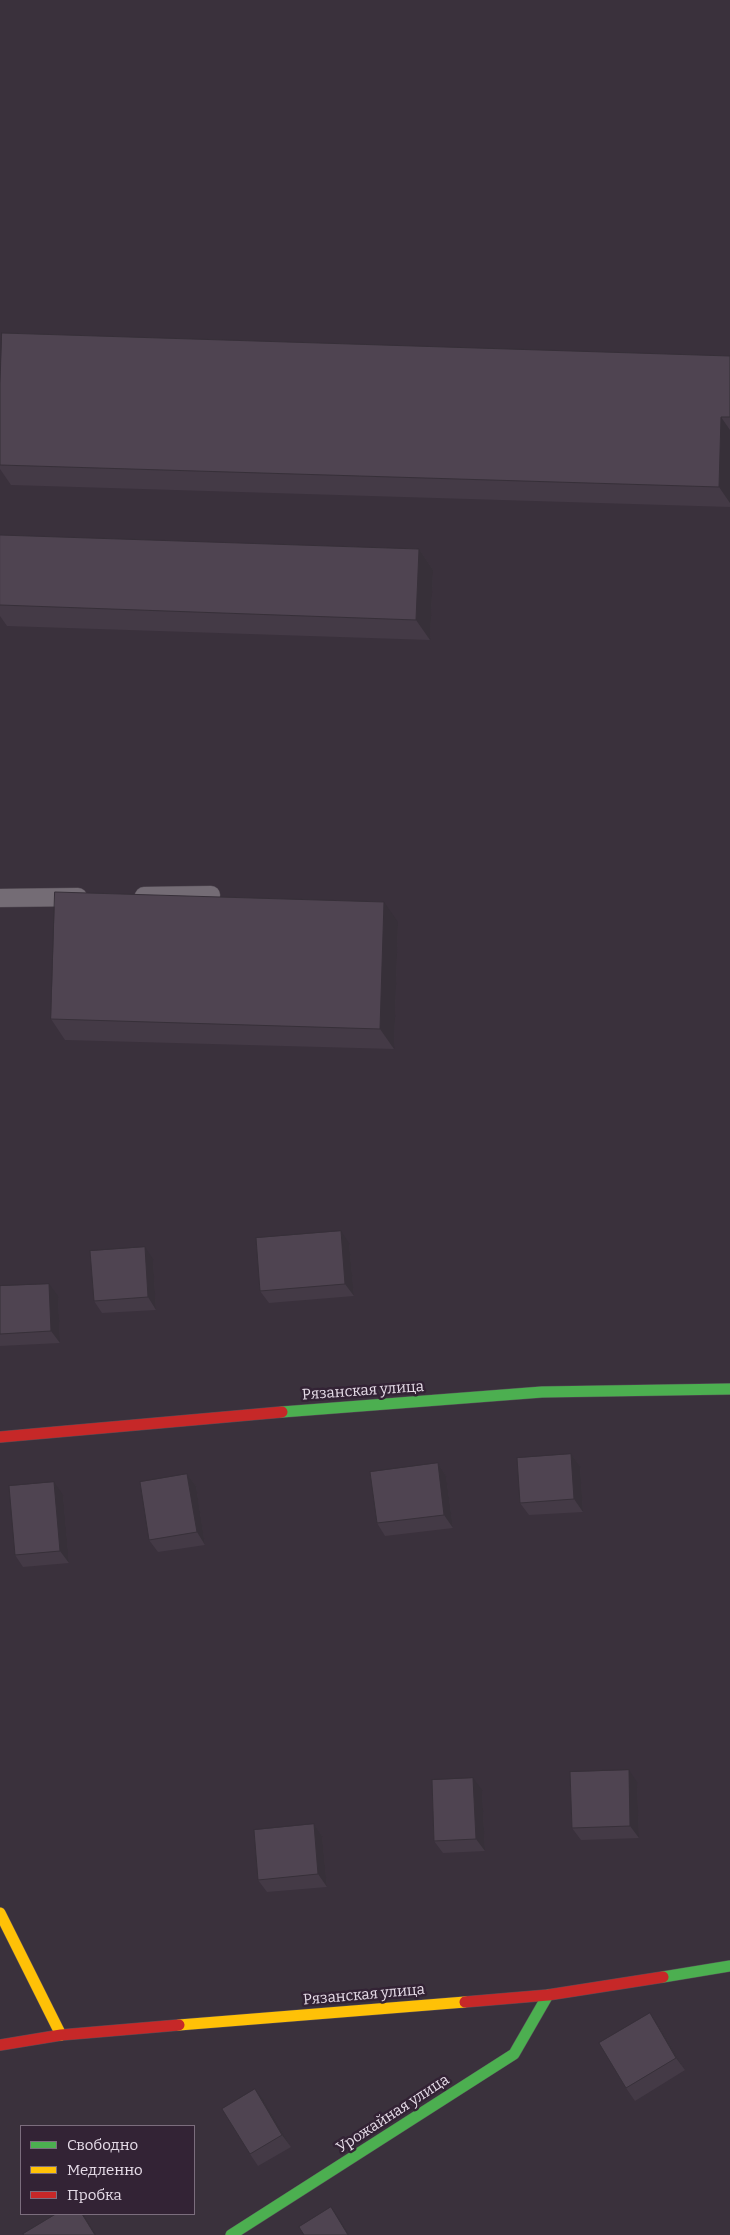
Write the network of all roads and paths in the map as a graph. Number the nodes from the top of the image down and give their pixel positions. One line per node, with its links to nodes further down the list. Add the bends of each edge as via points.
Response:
1 (211, 895): 3 (lane)
2 (96, 896): 4 (lane)
3 (125, 896)
4 (0, 898)
5 (730, 1389): 6 (street, Рязанская улица, via 542,1392 149,1422)
6 (0, 1437)
7 (0, 1912): 10 (street)
8 (730, 1966): 9 (street, Рязанская улица)
9 (548, 1995): 10 (street, Рязанская улица); 12 (street, Урожайная улица, via 514,2054)
10 (61, 2035): 11 (street, Рязанская улица)
11 (0, 2045)
12 (231, 2235)

